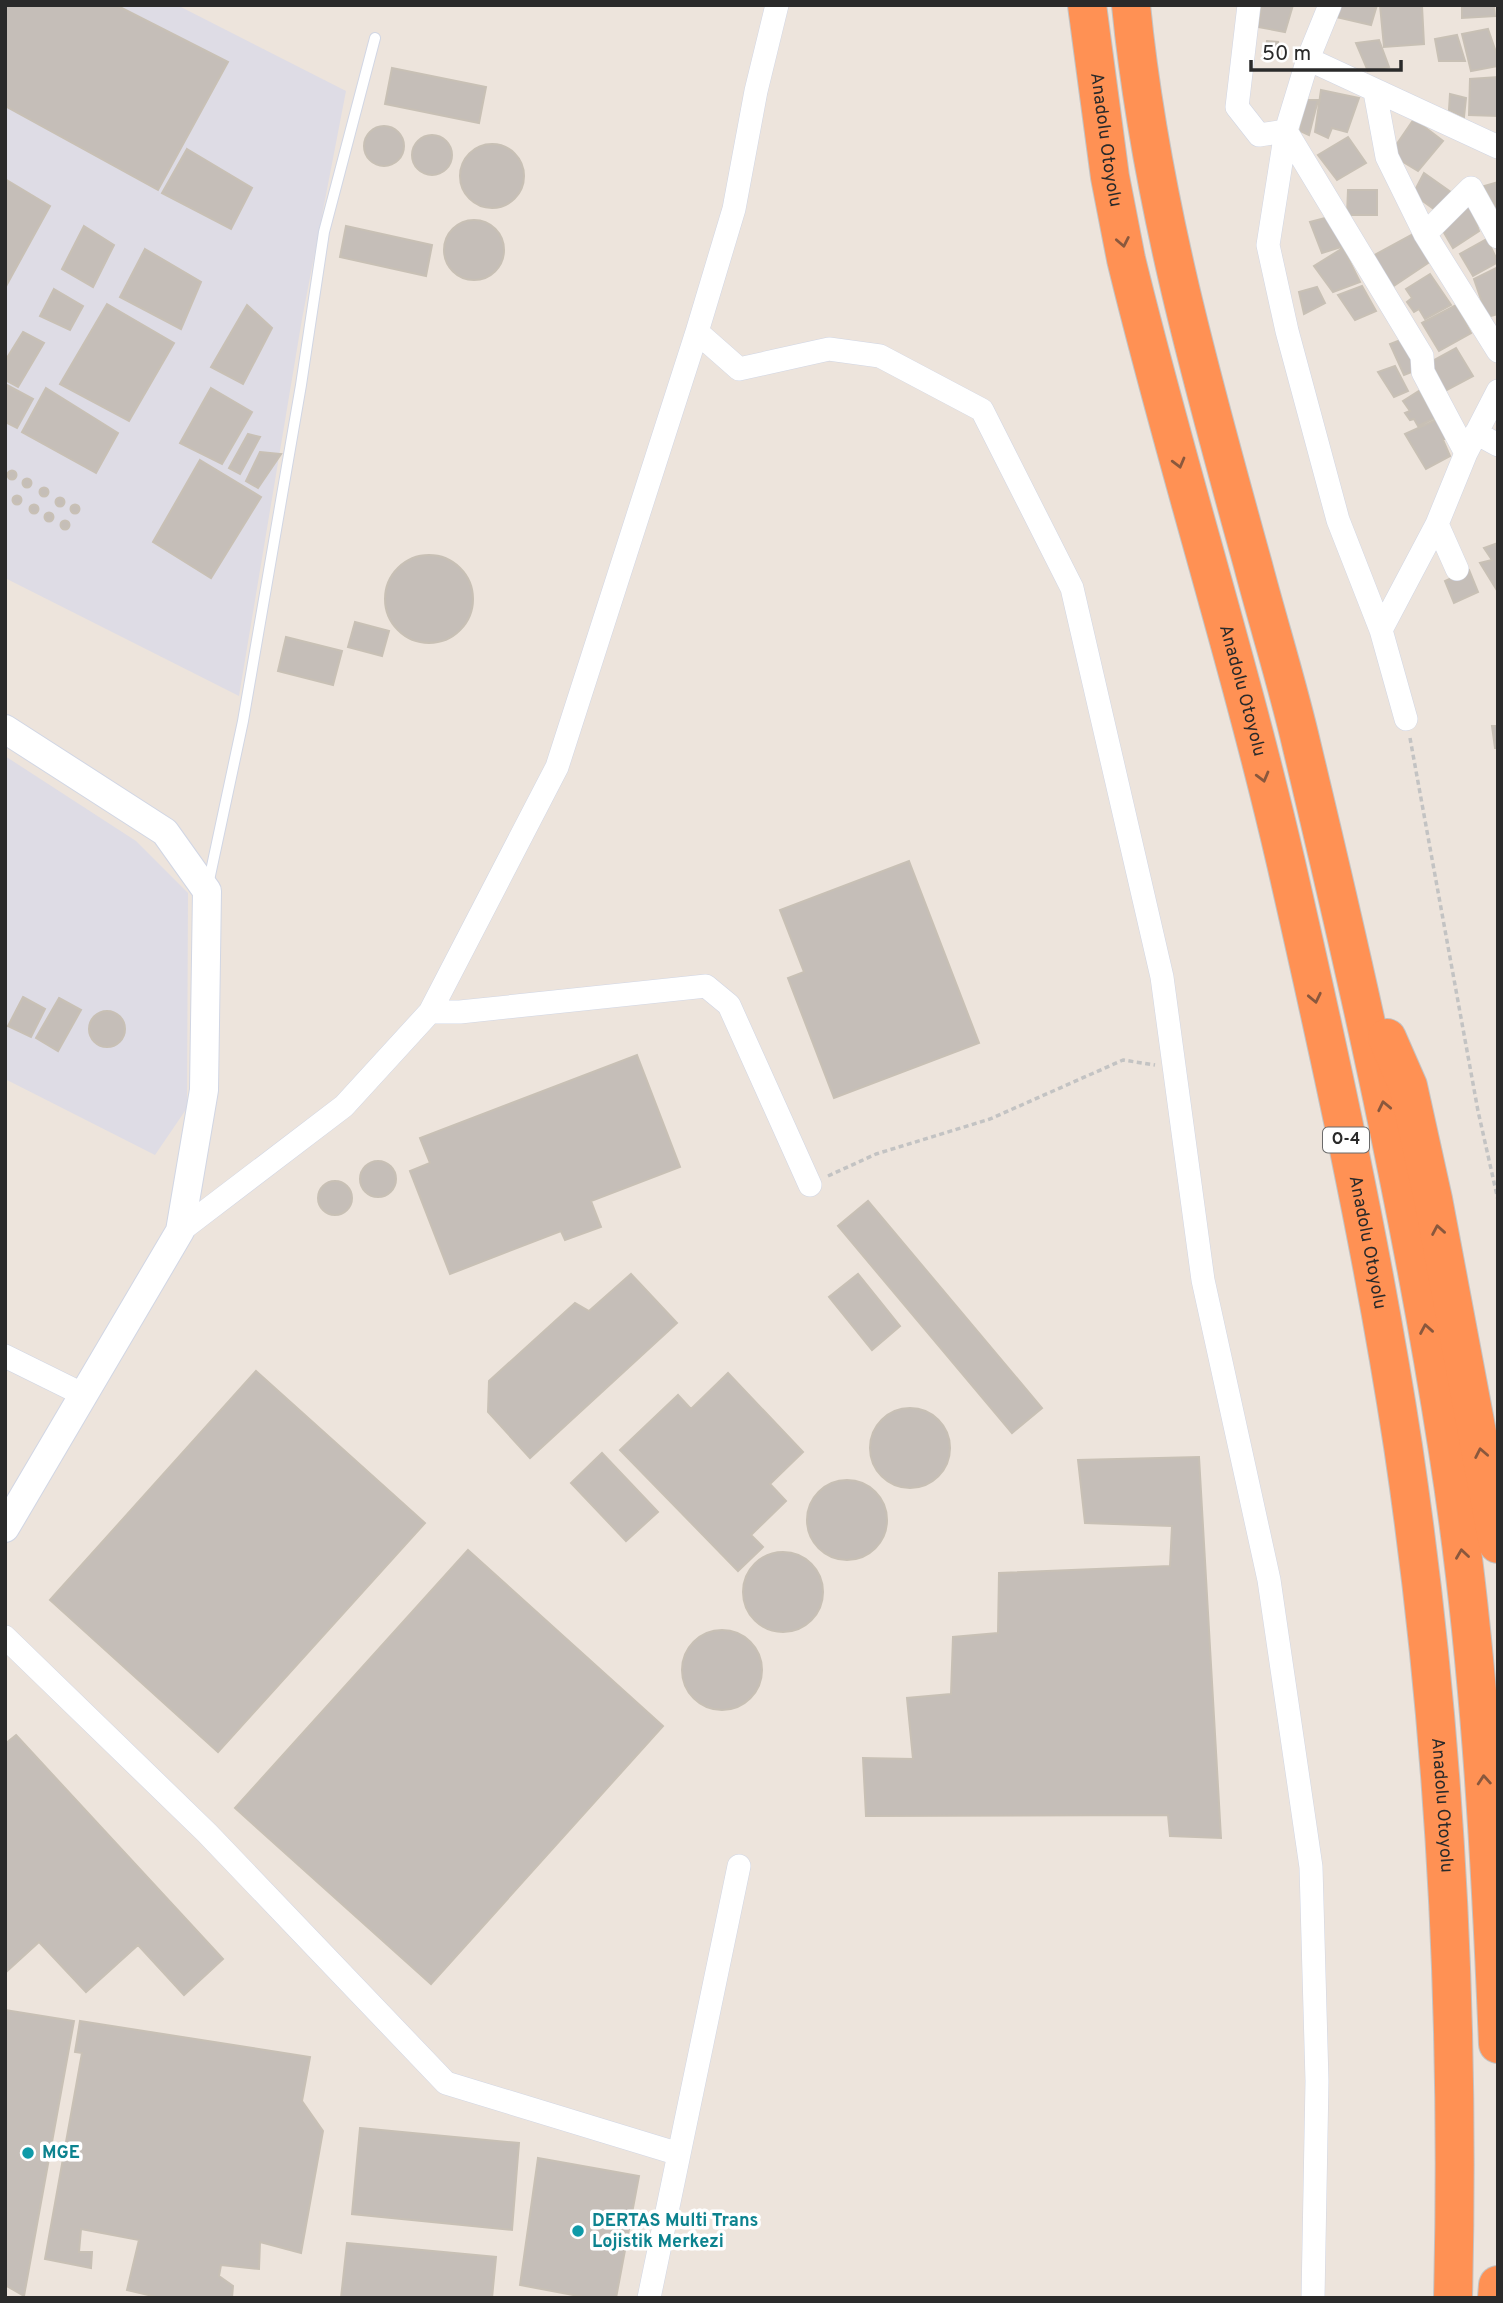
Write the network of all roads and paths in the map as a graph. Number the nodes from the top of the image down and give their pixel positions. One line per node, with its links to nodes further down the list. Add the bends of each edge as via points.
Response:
1 (777, 5): 13 (street, via 755,91 734,209)
2 (1087, 5): 41 (highway, Anadolu Otoyolu / O-4, one-way to 41, via 1126,259 1284,859 1354,1175 1401,1435 1442,1796 1453,2055)
3 (1131, 5): 24 (highway, O-4, via 1146,126 1178,287 1300,737)
4 (1249, 5): 9 (street, via 1237,107 1259,135)
5 (1330, 5): 7 (street)
6 (375, 38): 23 (lane, via 324,232 243,721)
7 (1308, 59): 8 (street); 9 (street)
8 (1376, 92): 10 (street); 11 (street, via 1387,157)
9 (1286, 131): 16 (street, via 1422,356 1423,372); 20 (street, via 1268,245 1338,520)
10 (1498, 147)
11 (1425, 234): 12 (street, via 1471,188); 14 (street)
12 (1498, 237)
13 (697, 332): 25 (street, via 557,767); 26 (street, via 739,369 829,349 880,356 982,410 1072,588 1162,976)
14 (1498, 351)
15 (1498, 391): 16 (street)
16 (1471, 443): 17 (street); 18 (street)
17 (1498, 445)
18 (1437, 524): 19 (street); 20 (street)
19 (1457, 569)
20 (1381, 630): 21 (street)
21 (1406, 719): 28 (path)
22 (5, 729): 23 (street, via 165,832)
23 (207, 891): 29 (street, via 204,1090)
24 (1354, 968): 33 (highway, one-way to 24, via 1408,1086); 36 (highway, O-4, one-way to 24, via 1481,1733 1466,1584 1401,1182)
25 (430, 1012): 27 (street, via 706,986 729,1005); 29 (street, via 344,1105)
26 (1174, 1068): 27 (path, via 1122,1060 990,1119 876,1154); 40 (street, via 1203,1280 1269,1580 1311,1867 1317,2081)
27 (810, 1185)
28 (1498, 1200)
29 (180, 1231): 31 (street)
30 (5, 1356): 31 (street)
31 (84, 1395): 32 (street)
32 (5, 1528)
33 (1498, 1544)
34 (5, 1637): 37 (street, via 207,1833 446,2083)
35 (739, 1866): 37 (street)
36 (1498, 2044)
37 (679, 2154): 39 (street)
38 (1498, 2285): 42 (highway)
39 (649, 2298)
40 (1312, 2298)
41 (1453, 2298)
42 (1497, 2298)

